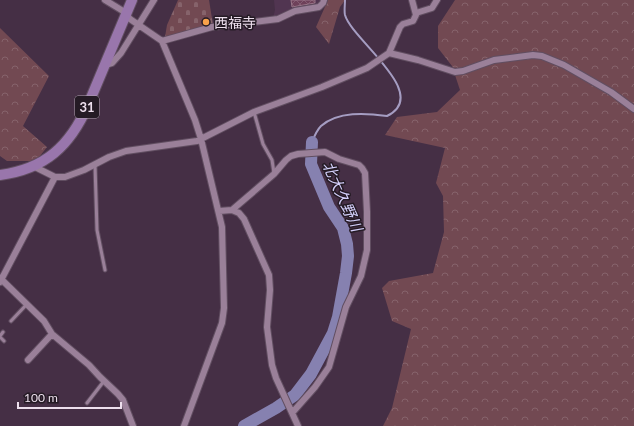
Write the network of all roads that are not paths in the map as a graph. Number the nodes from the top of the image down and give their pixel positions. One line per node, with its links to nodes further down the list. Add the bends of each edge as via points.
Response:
1 (105, 0): 8 (street)
2 (132, 0): 8 (main road, 31)
3 (154, 0): 9 (street)
4 (324, 0): 10 (street, via 319,7 295,11 278,20 212,27)
5 (412, 0): 7 (street)
6 (437, 0): 7 (street, via 432,8)
7 (416, 13): 11 (street, via 413,21 400,27)
8 (126, 15): 9 (street); 12 (main road, 31)
9 (138, 26): 10 (street); 12 (street, via 116,60)
10 (162, 41): 15 (street)
11 (389, 53): 13 (street, via 455,72 494,60 542,56 564,65 611,92); 14 (street, via 367,68)
12 (105, 65): 17 (main road, 31, via 85,113 71,136 56,152)
13 (634, 109)
14 (254, 112): 15 (street); 18 (lane, via 263,144 272,160)
15 (201, 139): 16 (street, via 126,151); 22 (street)
16 (95, 165): 20 (street, via 65,177); 23 (lane, via 97,230)
17 (33, 166): 19 (main road, 31); 20 (street)
18 (274, 174): 21 (street); 34 (street, via 291,156 320,151 359,165 366,180 367,250 361,276 346,307 329,367 315,387)
19 (0, 175)
20 (55, 177): 24 (street)
21 (232, 210): 22 (street); 34 (street, via 244,219 269,276 267,327 272,365)
22 (219, 211): 36 (street, via 223,239 224,316)
23 (105, 270)
24 (1, 280): 25 (street)
25 (26, 304): 26 (lane); 28 (street, via 44,321)
26 (11, 321)
27 (3, 332): 29 (lane)
28 (52, 334): 31 (street); 32 (street)
29 (0, 337): 30 (lane)
30 (4, 341)
31 (28, 360)
32 (104, 381): 33 (lane); 35 (street, via 123,400)
33 (87, 403)
34 (291, 411): 37 (street)
35 (133, 426)
36 (184, 426)
37 (298, 426)

